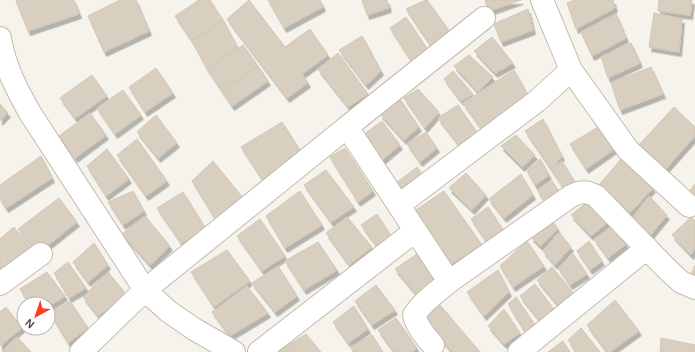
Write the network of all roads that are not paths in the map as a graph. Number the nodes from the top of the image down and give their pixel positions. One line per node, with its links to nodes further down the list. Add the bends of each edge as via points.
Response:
1 (542, 0): 4 (street)
2 (484, 18): 5 (street)
3 (0, 39): 14 (street, via 8,67 30,113)
4 (571, 70): 6 (street, via 537,100); 7 (street, via 628,150)
5 (348, 127): 6 (street); 14 (street)
6 (399, 205): 8 (street)
7 (689, 206)
8 (415, 231): 11 (street); 18 (street)
9 (647, 248): 11 (street, via 596,196 580,192); 13 (street, via 664,267 682,282); 19 (street)
10 (41, 254): 12 (street)
11 (450, 281): 15 (street, via 414,315)
12 (0, 284)
13 (695, 288)
14 (145, 290): 16 (street); 17 (street, via 168,311)
15 (432, 350)
16 (80, 352)
17 (234, 352)
18 (259, 352)
19 (519, 352)

